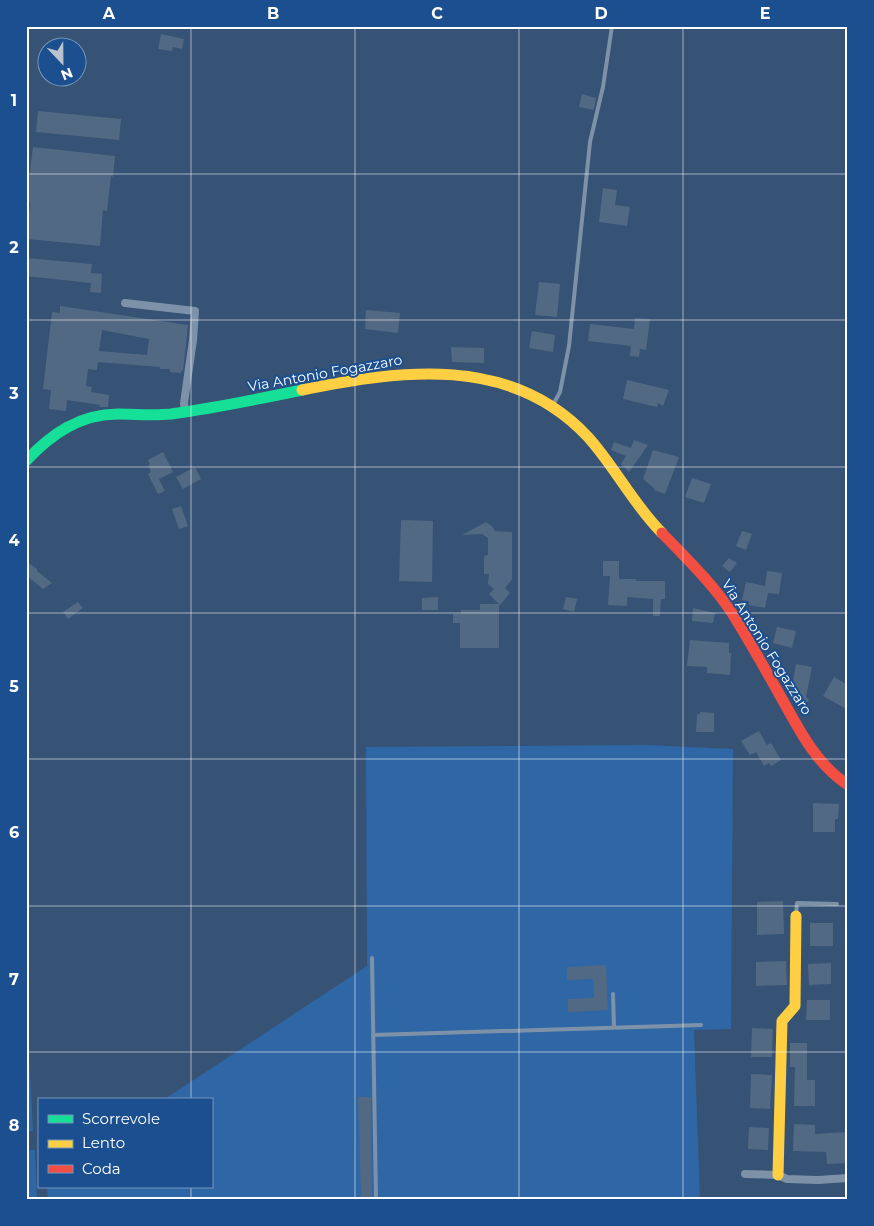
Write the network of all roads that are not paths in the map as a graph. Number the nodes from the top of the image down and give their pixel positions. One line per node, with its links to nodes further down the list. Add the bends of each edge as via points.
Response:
1 (612, 26): 3 (lane, via 603,87 590,142 569,346 560,392)
2 (125, 303): 4 (street, via 195,311)
3 (552, 405): 4 (street, Via Antonio Fogazzaro, via 486,378 418,372 363,378); 6 (street, Via Antonio Fogazzaro, via 597,446 644,514 718,592 807,742 822,764)
4 (185, 412): 5 (street, Via Antonio Fogazzaro, via 91,417 52,436)
5 (26, 461)
6 (844, 783)
7 (837, 904): 8 (lane, via 796,903)
8 (796, 916): 15 (street, via 795,1006 782,1021)
9 (372, 958): 13 (lane)
10 (613, 994): 12 (lane)
11 (701, 1025): 12 (lane)
12 (614, 1027): 13 (lane)
13 (373, 1035): 17 (lane)
14 (745, 1174): 15 (street)
15 (778, 1175): 16 (street, via 787,1179)
16 (848, 1178)
17 (376, 1200)

